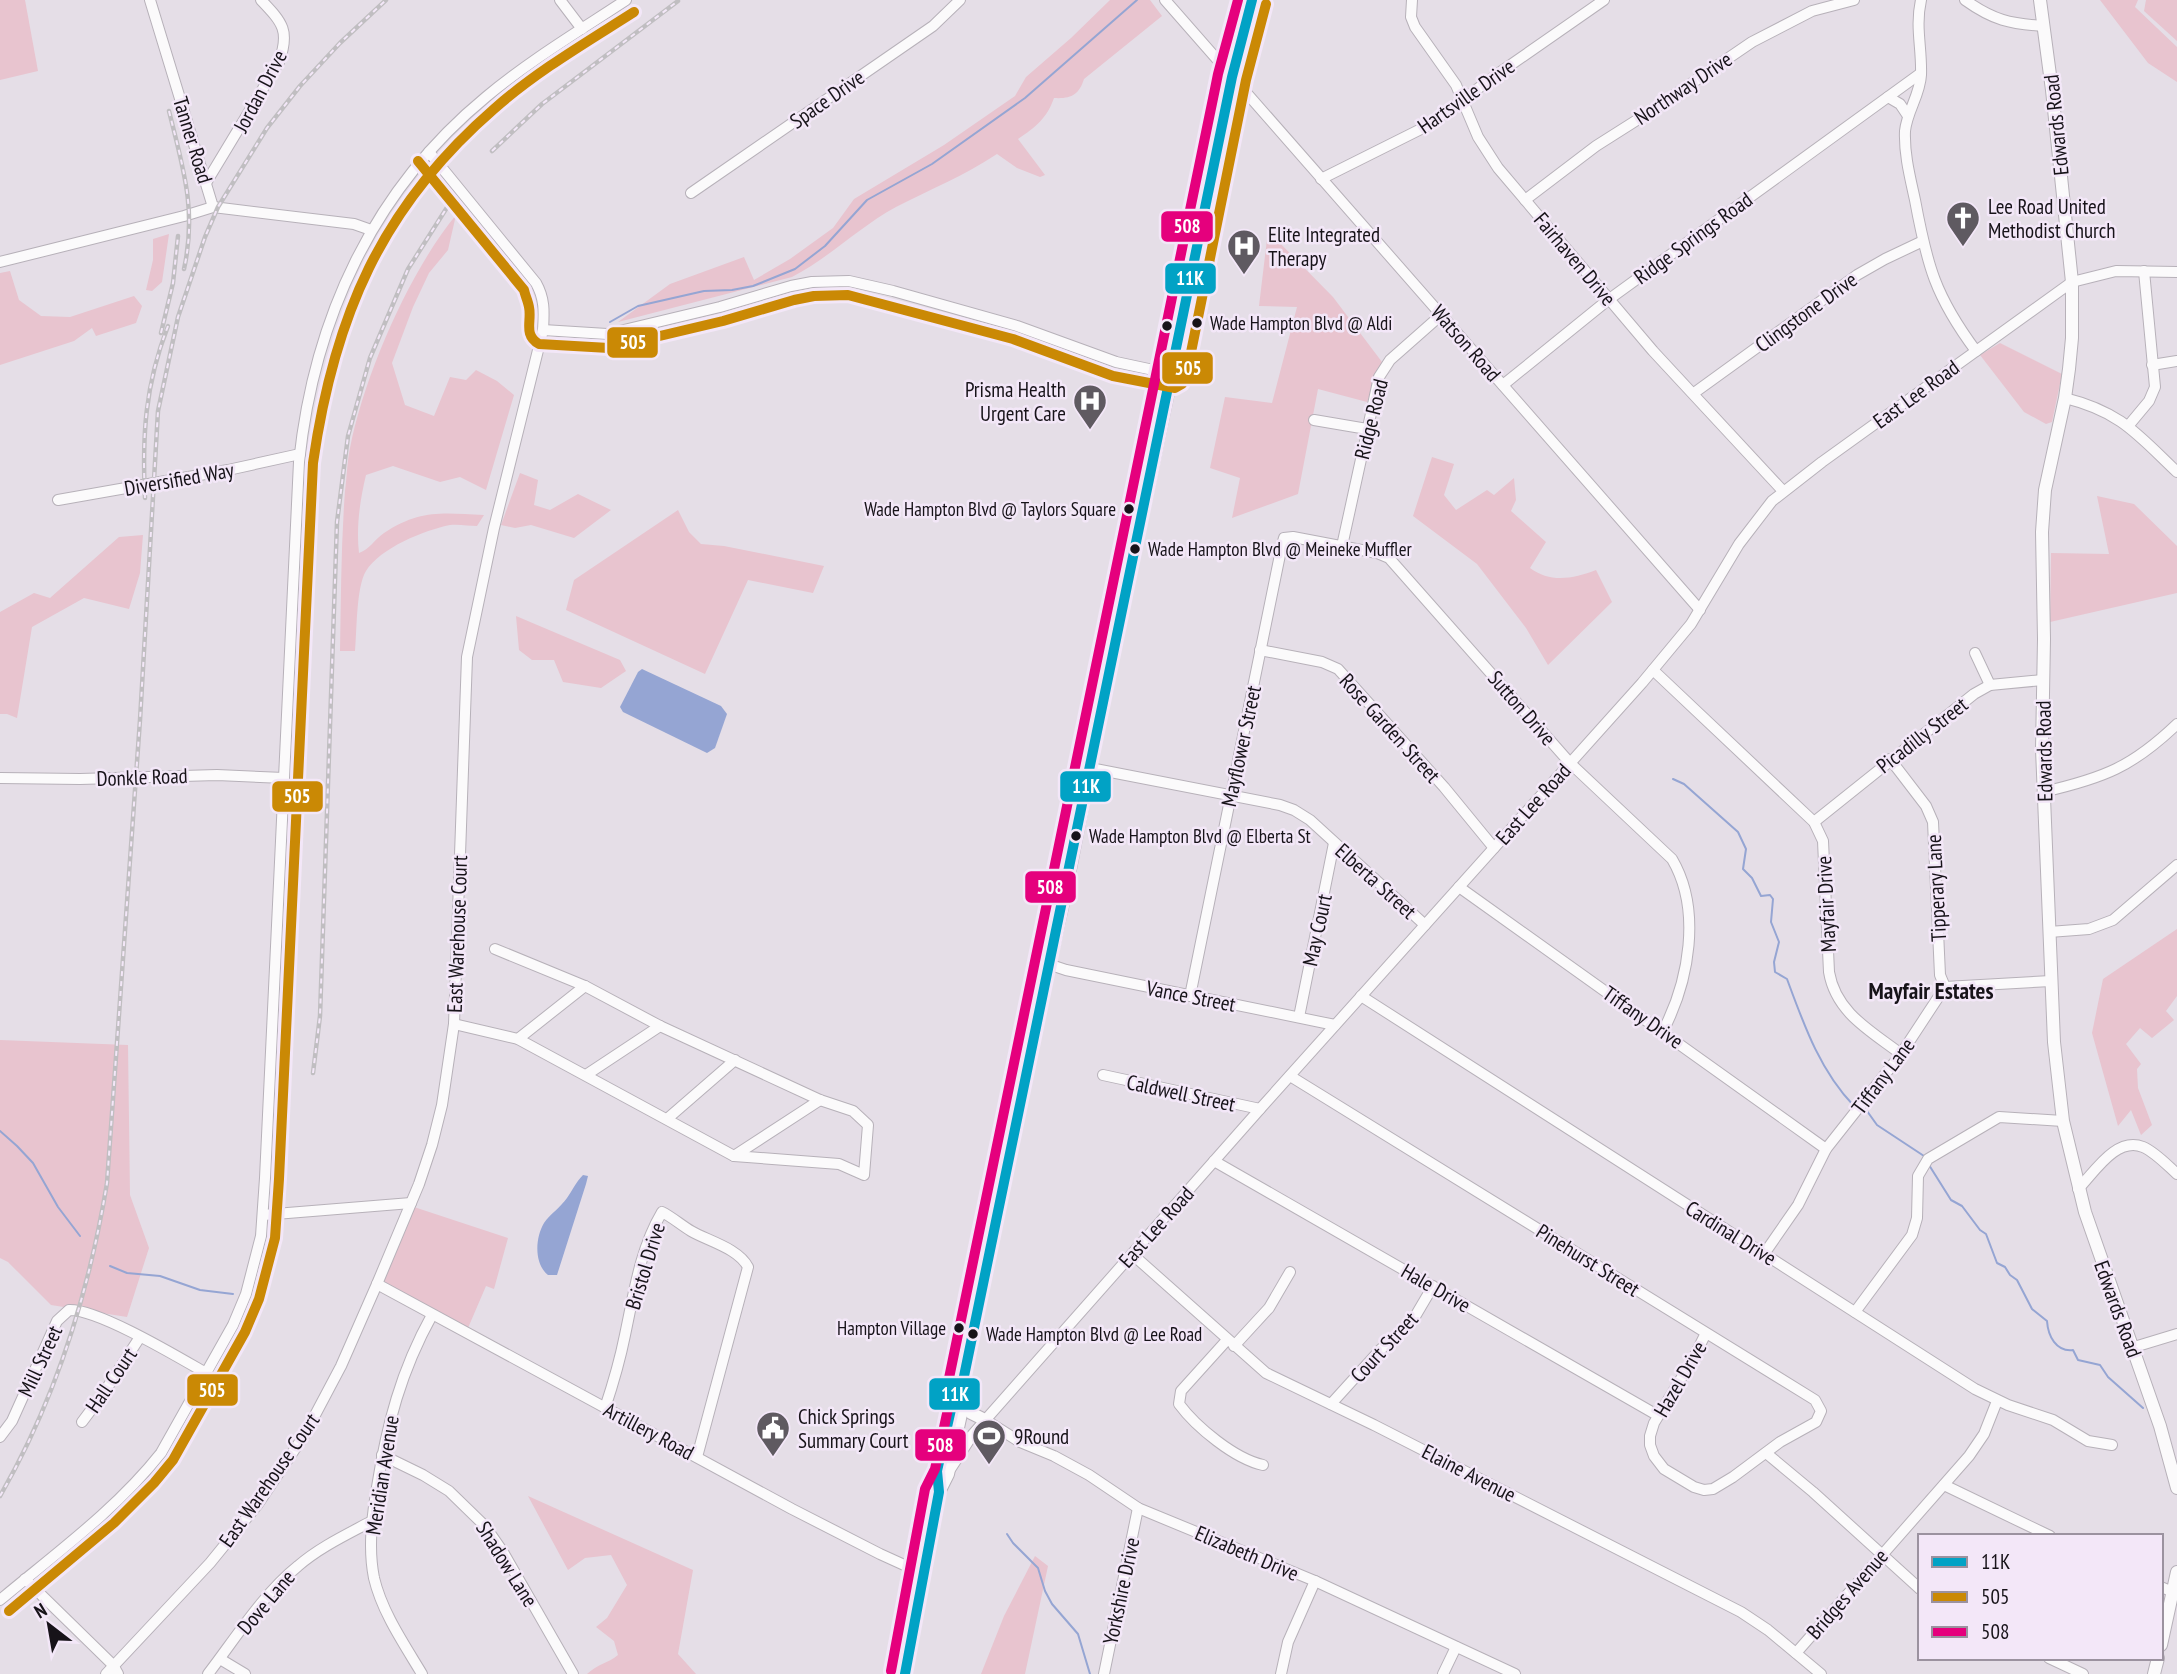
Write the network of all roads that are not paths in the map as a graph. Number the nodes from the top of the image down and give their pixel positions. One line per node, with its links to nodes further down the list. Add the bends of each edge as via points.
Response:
1 (150, 0): 23 (street, Tanner Road)
2 (261, 0): 23 (street, Jordan Drive, via 283,28 286,43)
3 (560, 0): 15 (street)
4 (626, 0): 15 (street)
5 (960, 0): 24 (street, Space Drive, via 933,26)
6 (1165, 0): 17 (street, Watson Road)
7 (1252, 0): 17 (main road)
8 (1412, 0): 19 (street, Fairhaven Drive, via 1415,27)
9 (1604, 0): 19 (street, Hartsville Drive)
10 (1854, 0): 25 (street, Northway Drive, via 1812,11 1752,42 1596,146)
11 (1920, 0): 16 (street)
12 (1965, 0): 14 (street, via 2004,22)
13 (2040, 0): 14 (main road, Edwards Road)
14 (2044, 26): 32 (main road, Edwards Road)
15 (582, 29): 21 (street, via 486,97)
16 (1921, 73): 18 (street, Ridge Springs Road); 20 (street)
17 (1232, 77): 22 (street, Watson Road); 39 (main road)
18 (1888, 97): 20 (street); 33 (street, Ridge Springs Road)
19 (1464, 100): 22 (street, Hartsville Drive, via 1416,133); 25 (street, Fairhaven Drive, via 1488,153)
20 (1908, 116): 28 (street, via 1905,144)
21 (429, 152): 27 (street); 35 (street, East Warehouse Court, via 536,283 544,306)
22 (1321, 178): 34 (street, Watson Road)
23 (206, 183): 26 (street, Tanner Road)
24 (691, 193)
25 (1525, 200): 33 (street, Fairhaven Drive)
26 (212, 207): 27 (street, Tanner Road, via 354,224); 29 (street)
27 (371, 230): 46 (street, via 322,340 307,398)
28 (1923, 241): 36 (street, via 1946,307); 41 (street, Clingstone Drive, via 1857,275)
29 (0, 262)
30 (2144, 271): 31 (street, East Lee Road); 32 (street, East Lee Road, via 2116,271); 38 (street)
31 (2177, 272)
32 (2072, 282): 36 (street, East Lee Road); 42 (main road, Edwards Road)
33 (1608, 300): 40 (street, Ridge Springs Road); 41 (street, Fairhaven Drive)
34 (1441, 315): 40 (street, Watson Road); 45 (street, Ridge Road, via 1384,368)
35 (543, 330): 39 (street, via 607,334 791,286 849,281 1017,326 1116,362); 81 (street, East Warehouse Court, via 467,657)
36 (1976, 351): 48 (street, East Lee Road)
37 (2177, 361): 38 (street)
38 (2152, 365): 44 (street, via 2152,396)
39 (1172, 374): 61 (main road)
40 (1503, 385): 52 (street, Watson Road)
41 (1695, 394): 48 (street, Fairhaven Drive)
42 (2065, 398): 44 (street, via 2103,410); 56 (main road, Edwards Road, via 2042,512)
43 (1314, 420): 45 (street)
44 (2129, 425): 47 (street)
45 (1367, 429): 51 (street, Ridge Road)
46 (300, 454): 49 (street, Diversified Way); 63 (street)
47 (2177, 472)
48 (1783, 491): 52 (street, East Lee Road, via 1748,529)
49 (58, 500)
50 (1284, 538): 51 (street, Sutton Drive); 53 (street, Mayflower Street)
51 (1342, 546): 60 (street, Sutton Drive, via 1377,553 1396,563)
52 (1700, 610): 55 (street, East Lee Road)
53 (1260, 650): 65 (street, Mayflower Street); 68 (street, Rose Garden Street, via 1338,669)
54 (1975, 653): 57 (street)
55 (1653, 670): 60 (street, East Lee Road); 66 (street)
56 (2043, 680): 57 (street, Picadilly Street); 64 (main road, Edwards Road)
57 (1990, 685): 59 (street, Picadilly Street)
58 (2177, 724): 64 (street, via 2126,765)
59 (1890, 760): 66 (street, Picadilly Street); 77 (street, Tipperary Lane, via 1933,822 1940,975)
60 (1570, 763): 68 (street, East Lee Road); 84 (street, Sutton Drive, via 1665,851 1678,870 1687,909 1688,957 1681,993)
61 (1090, 768): 65 (street, Elberta Street); 74 (main road)
62 (0, 778): 63 (street, Donkle Road)
63 (284, 778): 101 (street)
64 (2043, 792): 72 (main road, Edwards Road)
65 (1231, 795): 67 (street, Elberta Street, via 1294,810); 78 (street, Mayflower Street)
66 (1814, 822): 86 (street, Mayfair Drive, via 1823,841 1832,986 1853,1017)
67 (1334, 843): 71 (street, Elberta Street); 80 (street, May Court)
68 (1494, 848): 70 (street, East Lee Road)
69 (2177, 865): 72 (street, via 2113,920 2089,929)
70 (1459, 887): 71 (street, East Lee Road); 84 (street, Tiffany Drive)
71 (1425, 925): 79 (street, East Lee Road)
72 (2049, 932): 75 (main road, Edwards Road)
73 (495, 949): 76 (street)
74 (1048, 964): 78 (street, Vance Street); 115 (main road)
75 (2051, 981): 77 (street); 94 (main road, Edwards Road)
76 (585, 986): 83 (street); 85 (street)
77 (1945, 987): 86 (street, Tiffany Lane)
78 (1190, 996): 80 (street, Vance Street)
79 (1361, 996): 82 (street, East Lee Road); 103 (street, Cardinal Drive)
80 (1299, 1017): 82 (street, Vance Street)
81 (454, 1024): 85 (street); 100 (street, East Warehouse Court, via 438,1123)
82 (1335, 1025): 90 (street, East Lee Road)
83 (660, 1026): 87 (street); 88 (street)
84 (1663, 1031): 95 (street, Tiffany Drive)
85 (518, 1040): 88 (street)
86 (1901, 1054): 95 (street, Tiffany Lane)
87 (735, 1060): 91 (street); 93 (street)
88 (586, 1075): 93 (street)
89 (1102, 1075): 92 (street, Caldwell Street)
90 (1290, 1076): 92 (street, East Lee Road); 109 (street, Pinehurst Street)
91 (820, 1100): 96 (street); 96 (street, via 853,1111 868,1125 864,1175 839,1164)
92 (1259, 1109): 97 (street, East Lee Road)
93 (667, 1119): 96 (street)
94 (2063, 1121): 99 (main road, Edwards Road); 107 (street, via 1999,1117 1928,1159 1919,1175 1912,1235)
95 (1826, 1149): 103 (street, Tiffany Lane, via 1798,1205)
96 (734, 1156)
97 (1214, 1161): 102 (street, East Lee Road); 106 (street, Hale Drive)
98 (2177, 1174): 99 (street, via 2145,1148 2127,1145 2113,1152)
99 (2078, 1189): 113 (main road, Edwards Road)
100 (411, 1203): 101 (street); 105 (street, East Warehouse Court)
101 (263, 1215): 114 (street, via 247,1294)
102 (1132, 1254): 112 (street, Elaine Avenue); 121 (street, East Lee Road)
103 (1764, 1254): 107 (street, Cardinal Drive)
104 (1290, 1272): 112 (street, via 1269,1308)
105 (377, 1284): 108 (street, Artillery Road); 151 (street, East Warehouse Court, via 324,1401 281,1471 210,1563)
106 (1433, 1286): 118 (street, Court Street, via 1413,1320); 120 (street, Hale Drive)
107 (1855, 1312): 117 (street, Cardinal Drive)
108 (432, 1315): 119 (street, Artillery Road); 127 (street, Meridian Avenue, via 398,1389)
109 (1706, 1333): 120 (street, Hazel Drive); 126 (street, Pinehurst Street, via 1819,1405 1821,1414 1816,1422)
110 (2177, 1334): 113 (street)
111 (140, 1337): 114 (street, Mill Street); 122 (street, Hall Court); 124 (street, Mill Street, via 89,1313 65,1312)
112 (1231, 1343): 118 (street, Elaine Avenue, via 1266,1373); 129 (street, via 1181,1391 1179,1404 1234,1453)
113 (2131, 1348): 132 (main road, Edwards Road)
114 (206, 1373): 140 (street, via 174,1433 146,1472)
115 (962, 1386): 116 (main road); 123 (main road, via 955,1392)
116 (964, 1400): 121 (main road, via 971,1413); 123 (main road)
117 (1997, 1401): 125 (street, Cardinal Drive, via 2053,1420 2088,1441); 131 (street, Bridges Avenue, via 1980,1441)
118 (1331, 1404): 148 (street, Elaine Avenue, via 1741,1612)
119 (606, 1408): 128 (street, Artillery Road); 128 (street, Bristol Drive, via 640,1270 662,1212 748,1266)
120 (1657, 1416): 126 (street, Hazel Drive, via 1650,1436 1654,1456 1664,1469 1697,1488 1718,1486)
121 (987, 1421): 123 (street, via 971,1426); 130 (street, East Lee Road, via 973,1434); 134 (street, Elizabeth Drive, via 1089,1475)
122 (82, 1422)
123 (953, 1424): 130 (main road); 133 (main road, via 937,1471)
124 (0, 1437)
125 (2112, 1445)
126 (1766, 1453): 137 (street)
127 (382, 1455): 135 (street, Meridian Avenue); 155 (street, Shadow Lane, via 449,1491 485,1526)
128 (697, 1457): 139 (street, Artillery Road)
129 (1263, 1465)
130 (948, 1474): 133 (main road)
131 (1944, 1485): 136 (street); 137 (street, Bridges Avenue)
132 (2177, 1488)
133 (939, 1492): 139 (main road)
134 (1139, 1508): 141 (street, Elizabeth Drive); 157 (street, Yorkshire Drive)
135 (372, 1521): 149 (street, Dove Lane, via 295,1567); 154 (street, Meridian Avenue, via 377,1589)
136 (2046, 1534)
137 (1881, 1555): 142 (street); 148 (street, Bridges Avenue)
138 (2177, 1572): 143 (main road)
139 (924, 1574): 156 (main road)
140 (25, 1579): 144 (street); 151 (street)
141 (1315, 1581): 147 (street, Elizabeth Drive); 158 (street, via 1291,1635)
142 (1918, 1587)
143 (2167, 1590): 145 (main road)
144 (0, 1600)
145 (2172, 1622): 146 (main road)
146 (2163, 1641)
147 (1456, 1647): 159 (street); 160 (street, Elizabeth Drive)
148 (1796, 1653): 161 (street, Elaine Avenue)
149 (220, 1659): 152 (street, Dove Lane); 153 (street)
150 (2053, 1660): 162 (street)
151 (112, 1671)
152 (208, 1674)
153 (245, 1674)
154 (422, 1674)
155 (573, 1674)
156 (905, 1674)
157 (1104, 1674)
158 (1281, 1674)
159 (1443, 1674)
160 (1515, 1674)
161 (1821, 1674)
162 (2083, 1674)

